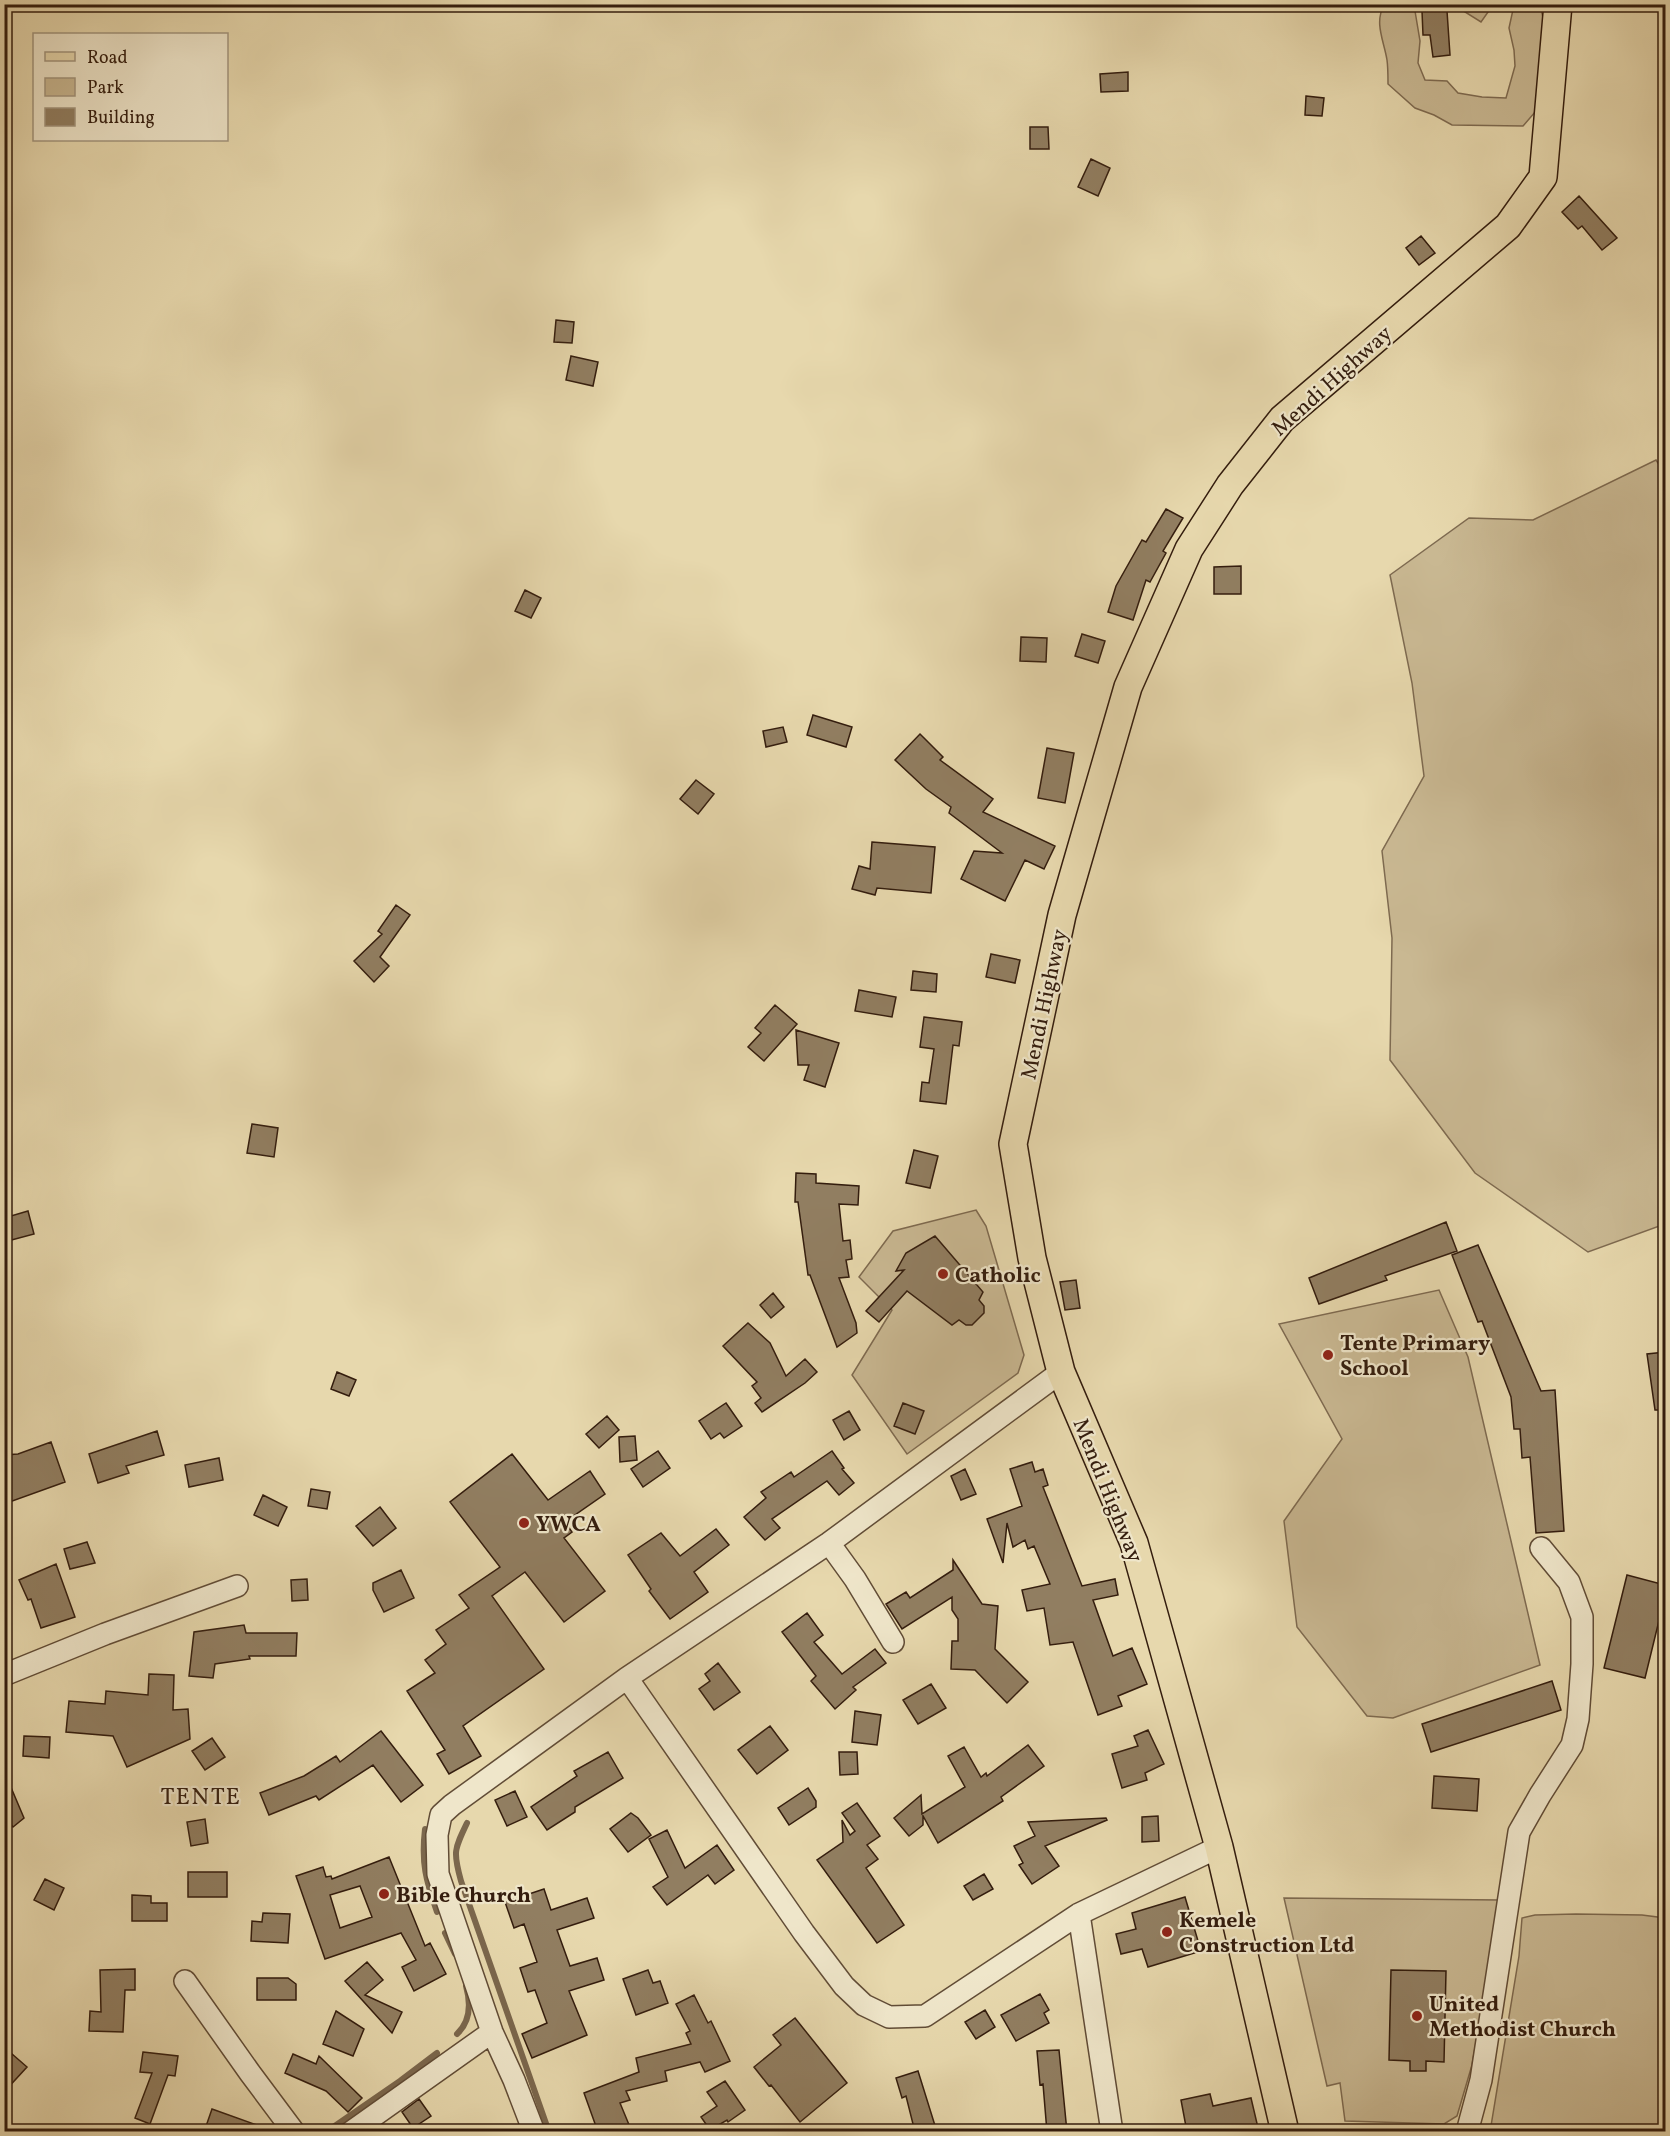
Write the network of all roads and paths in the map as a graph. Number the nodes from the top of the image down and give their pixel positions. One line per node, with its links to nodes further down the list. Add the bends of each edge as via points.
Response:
1 (1558, 4): 2 (main road, Mendi Highway, via 1544,177 1508,226 1282,419 1230,485 1189,549 1128,687 1062,915 1013,1144 1032,1258)
2 (1061, 1372): 3 (street); 9 (main road, Mendi Highway, via 1134,1543)
3 (829, 1543): 6 (street); 8 (street)
4 (1541, 1548): 18 (street, via 1569,1582 1582,1617 1578,1719 1572,1745 1519,1832 1481,2080)
5 (237, 1586): 7 (street)
6 (893, 1642)
7 (4, 1676)
8 (627, 1678): 10 (street, via 804,1934 843,1986 864,2005 889,2017 925,2016); 12 (street, via 441,1815 438,1874)
9 (1219, 1847): 10 (street); 17 (main road, Mendi Highway)
10 (1079, 1914): 16 (street)
11 (185, 1981): 13 (street)
12 (492, 2032): 14 (street); 15 (street)
13 (294, 2132)
14 (351, 2132)
15 (534, 2132)
16 (1112, 2132)
17 (1285, 2132)
18 (1467, 2132)

